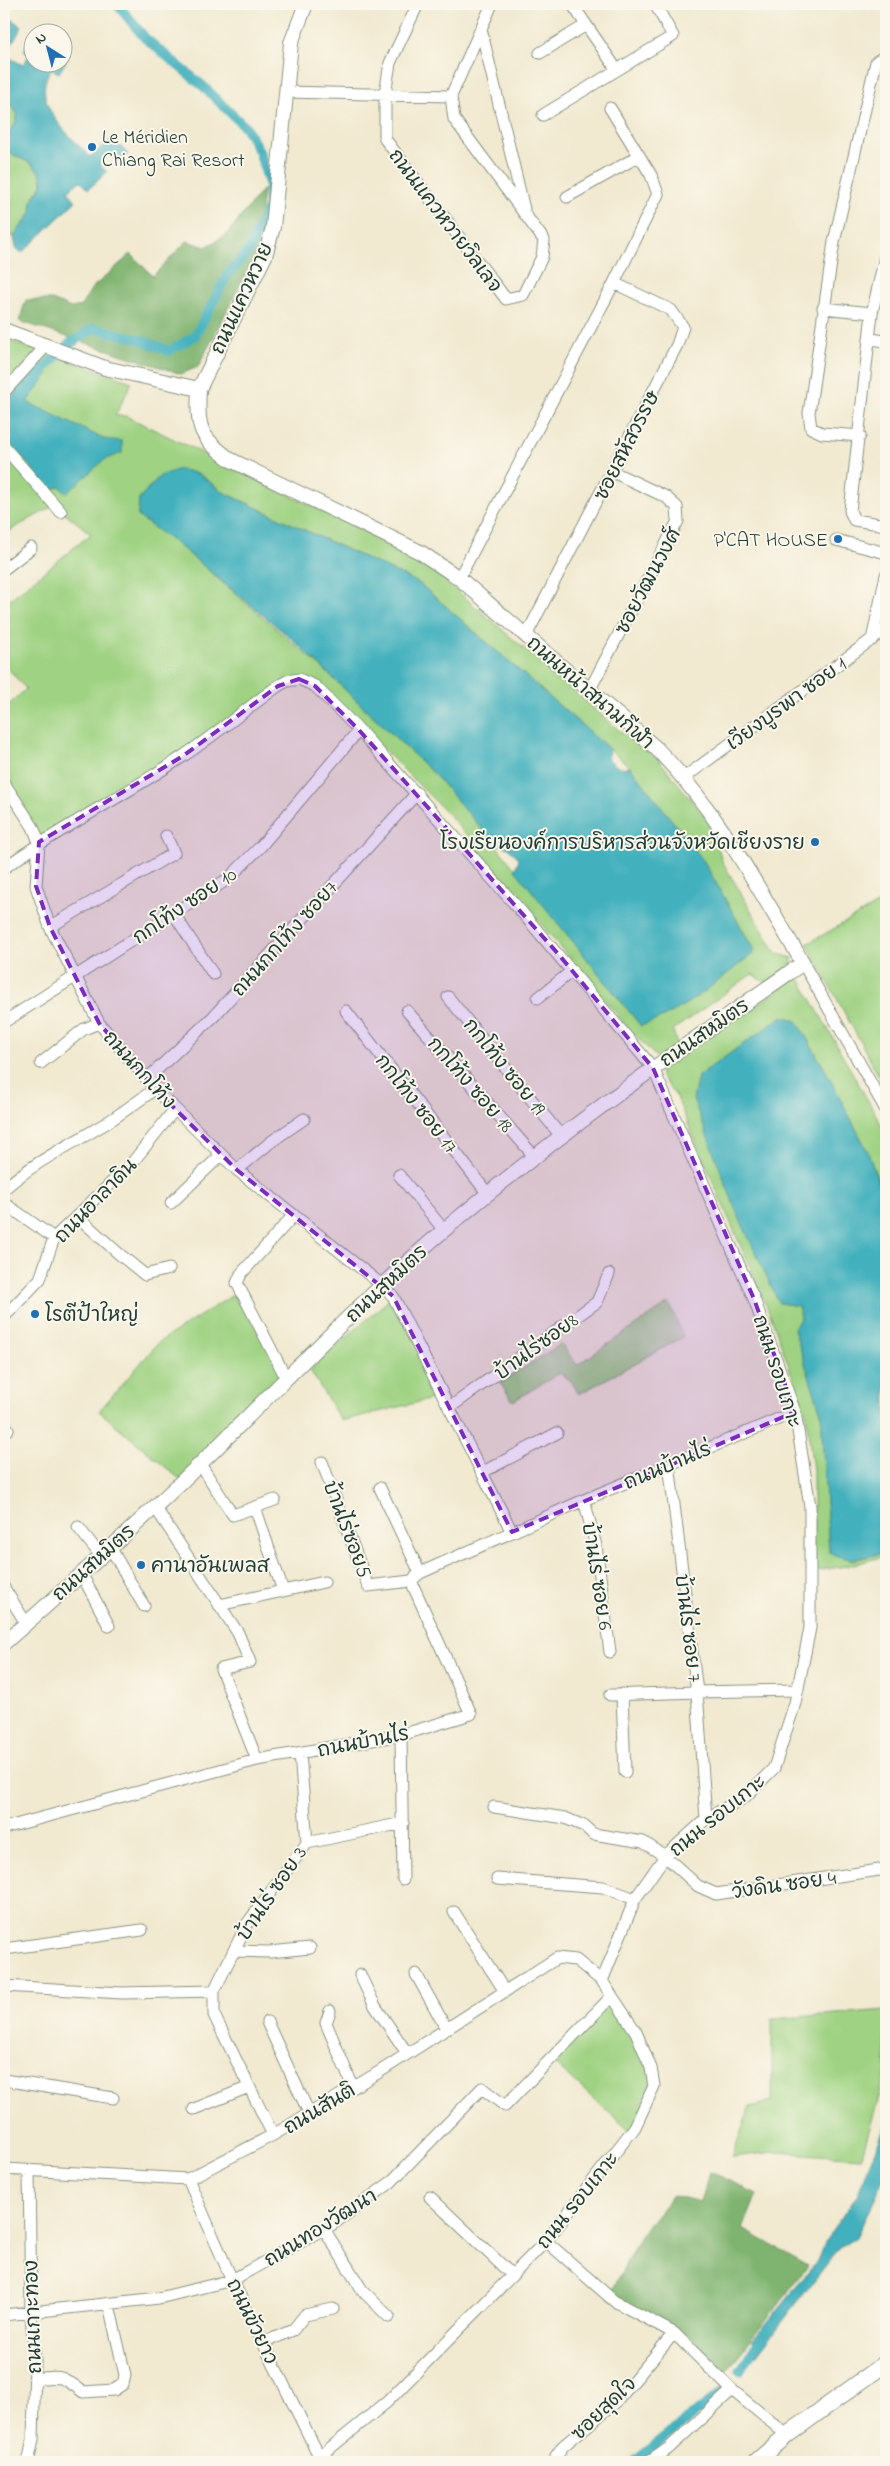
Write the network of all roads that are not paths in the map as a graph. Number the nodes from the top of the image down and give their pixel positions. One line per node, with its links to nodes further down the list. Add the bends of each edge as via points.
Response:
1 (306, 4): 11 (street, ถนนแควหวาย, via 291,43)
2 (418, 4): 12 (street, ถนนแควหวายวิลเลจ, via 390,63)
3 (492, 4): 7 (street)
4 (572, 4): 6 (street)
5 (655, 4): 10 (street, via 673,36)
6 (586, 25): 8 (street); 10 (street)
7 (481, 29): 13 (street); 18 (street, ถนนแควหวายวิลเลจ)
8 (540, 53)
9 (886, 55): 21 (street, via 876,62 834,242)
10 (617, 70): 15 (street)
11 (286, 92): 12 (street); 27 (street, ถนนแควหวาย, via 272,227 265,256)
12 (385, 94): 13 (street); 18 (street, ถนนแควหวายวิลเลจ, via 385,139 506,299 523,295 542,257 544,240)
13 (451, 96): 18 (street, ถนนแควหวายวิลเลจ, via 454,119)
14 (610, 108): 16 (street)
15 (543, 115)
16 (640, 156): 17 (street); 20 (street, via 658,194)
17 (567, 197)
18 (526, 216)
19 (886, 253): 22 (street)
20 (614, 283): 31 (street, ซอยสหัสวรรษ, via 671,310 683,327); 39 (street)
21 (823, 308): 22 (street); 29 (street, via 809,414 811,428 822,433)
22 (872, 313): 24 (street)
23 (4, 330): 26 (street)
24 (870, 339): 25 (street); 29 (street)
25 (886, 341)
26 (46, 346): 27 (street, via 104,368); 28 (street)
27 (199, 389): 39 (street, ถนนหน้าสนามกีฬา, via 198,420 210,445 231,460 420,552)
28 (4, 392)
29 (860, 436): 33 (street, via 850,511 854,520)
30 (4, 447): 32 (street)
31 (613, 472): 41 (street, ซอยสหัสวรรษ); 43 (street, ซอยวัฒนวงศ์, via 666,497 677,507 678,521)
32 (61, 512)
33 (886, 525)
34 (836, 540): 36 (street)
35 (31, 548): 37 (street)
36 (886, 553)
37 (4, 569)
38 (886, 574): 42 (street)
39 (459, 578): 41 (street, ถนนหน้าสนามกีฬา)
40 (886, 629): 42 (street, เวียงบูรพา ซอย 1)
41 (526, 636): 43 (street, ถนนหน้าสนามกีฬา)
42 (872, 640): 45 (street, เวียงบูรพา ซอย 1)
43 (589, 691): 45 (street, ถนนหน้าสนามกีฬา)
44 (359, 730): 47 (street, ถนน รอบเกาะ); 50 (street, ถนน รอบเกาะ, via 315,686 299,679 286,681 183,756); 52 (street, กกโท้ง ซอย 10, via 228,879)
45 (685, 777): 54 (street, ถนนหน้าสนามกีฬา, via 715,817)
46 (4, 784): 48 (street)
47 (417, 793): 55 (street, ถนน รอบเกาะ); 66 (street, ถนนกกโท้ง ซอย7, via 213,1017)
48 (8, 801): 50 (street, via 33,827)
49 (166, 836): 53 (street, via 174,853)
50 (39, 842): 51 (street, ถนน รอบเกาะ); 53 (street, ถนนกกโท้ง, via 36,886)
51 (4, 868)
52 (174, 914): 56 (street); 57 (street, กกโท้ง ซอย 10)
53 (50, 927): 57 (street, ถนนกกโท้ง)
54 (803, 963): 65 (street, ถนนสหมิตร); 69 (street, ถนนหน้าสนามกีฬา)
55 (572, 971): 59 (street); 65 (street, ถนน รอบเกาะ)
56 (213, 974)
57 (76, 977): 62 (street, กกโท้ง ซอย 10); 63 (street, ถนนกกโท้ง)
58 (448, 996): 71 (street, กกโท้ง ซอย 19)
59 (538, 998)
60 (346, 1011): 77 (street, กกโท้ง ซอย 17)
61 (407, 1011): 73 (street, กกโท้ง ซอย 18)
62 (4, 1022)
63 (99, 1023): 64 (street, via 84,1029); 66 (street, ถนนกกโท้ง)
64 (41, 1063)
65 (653, 1068): 71 (street, ถนนสหมิตร); 90 (street, ถนน รอบเกาะ, via 754,1299)
66 (147, 1079): 67 (street, ถนนกกโท้ง)
67 (155, 1089): 68 (street, ถนนกกโท้ง); 76 (street, via 110,1121 59,1149)
68 (175, 1109): 72 (street, ถนนกกโท้ง); 80 (street, ถนนอาลาดิน, via 132,1163)
69 (886, 1110)
70 (304, 1119): 74 (street)
71 (561, 1136): 73 (street, ถนนสหมิตร)
72 (221, 1155): 74 (street, ถนนกกโท้ง); 79 (street)
73 (534, 1156): 77 (street, ถนนสหมิตร)
74 (238, 1170): 81 (street, ถนนกกโท้ง)
75 (399, 1174): 82 (street)
76 (4, 1190)
77 (488, 1194): 82 (street, ถนนสหมิตร)
78 (4, 1203): 83 (street)
79 (171, 1203)
80 (77, 1216): 83 (street, ถนนอาลาดิน); 84 (street, via 146,1275)
81 (293, 1216): 86 (street, ถนนกกโท้ง); 88 (street, via 241,1274 237,1283)
82 (444, 1230): 86 (street, ถนนสหมิตร)
83 (54, 1238): 87 (street, ถนนอาลาดิน, via 40,1279)
84 (169, 1269)
85 (609, 1274): 89 (street, บ้านไร่ซอย8, via 598,1302)
86 (382, 1285): 88 (street, ถนนสหมิตร); 89 (street, via 393,1296)
87 (4, 1317)
88 (286, 1378): 93 (street, ถนนสหมิตร)
89 (449, 1408): 95 (street)
90 (795, 1412): 94 (street, ถนนบ้านไร่); 116 (street, ถนน รอบเกาะ, via 810,1506 810,1628)
91 (557, 1433): 95 (street)
92 (322, 1462): 107 (street, บ้านไร่ซอย5, via 368,1586)
93 (200, 1464): 99 (street, ถนนสหมิตร); 100 (street, via 233,1515)
94 (669, 1464): 98 (street, ถนนบ้านไร่); 117 (street, บ้านไร่ ซอย 7)
95 (483, 1472): 102 (street)
96 (380, 1488): 105 (street)
97 (275, 1500): 100 (street)
98 (584, 1500): 102 (street, ถนนบ้านไร่); 115 (street, บ้านไร่ ซอย 6, via 596,1546)
99 (154, 1507): 103 (street, ถนนสหมิตร); 110 (street)
100 (255, 1507): 109 (street)
101 (78, 1527): 103 (street)
102 (512, 1532): 105 (street, ถนนบ้านไร่)
103 (106, 1551): 104 (street, ถนนสหมิตร); 111 (street)
104 (81, 1573): 112 (street, ถนนสหมิตร); 113 (street)
105 (420, 1573): 107 (street, ถนนบ้านไร่)
106 (324, 1582): 109 (street)
107 (411, 1582): 120 (street, ถนนบ้านไร่, via 471,1714)
108 (4, 1588): 112 (street)
109 (283, 1591): 110 (street)
110 (220, 1605): 122 (street, via 238,1633 250,1662 221,1669)
111 (144, 1606)
112 (26, 1623): 114 (street, ถนนสหมิตร)
113 (109, 1626)
114 (4, 1643)
115 (610, 1652)
116 (798, 1690): 117 (street, บ้านไร่ ซอย 7); 125 (street, ถนน รอบเกาะ, via 774,1768 745,1797)
117 (697, 1692): 119 (street); 125 (street)
118 (610, 1694): 119 (street)
119 (622, 1694): 123 (street)
120 (401, 1735): 121 (street, ถนนบ้านไร่); 126 (street)
121 (300, 1753): 122 (street, ถนนบ้านไร่); 128 (street, บ้านไร่ ซอย 3)
122 (257, 1760): 127 (street, ถนนบ้านไร่)
123 (625, 1772)
124 (494, 1807): 129 (street, วังดิน ซอย 4, via 565,1818 593,1834 643,1842)
125 (706, 1820): 129 (street, ถนน รอบเกาะ)
126 (403, 1823): 128 (street); 131 (street)
127 (4, 1828)
128 (306, 1843): 138 (street, บ้านไร่ ซอย 3, via 246,1924)
129 (665, 1856): 130 (street, วังดิน ซอย 4, via 698,1886 716,1894); 133 (street, ถนน รอบเกาะ)
130 (886, 1870)
131 (403, 1879)
132 (497, 1879): 133 (street, via 603,1888)
133 (635, 1899): 141 (street, ถนน รอบเกาะ)
134 (454, 1912): 143 (street)
135 (142, 1930): 137 (street)
136 (310, 1948): 138 (street, via 270,1952)
137 (4, 1949)
138 (234, 1950): 144 (street, บ้านไร่ ซอย 3)
139 (416, 1974): 148 (street)
140 (360, 1975): 149 (street, via 384,2021)
141 (602, 1981): 143 (street, ถนนสันติ, via 576,1960 557,1958); 145 (street, ถนน รอบเกาะ)
142 (4, 1986): 144 (street, via 122,1993)
143 (504, 1990): 148 (street, ถนนสันติ)
144 (214, 1991): 151 (street, บ้านไร่ ซอย 3, via 214,2015)
145 (612, 1996): 161 (street, ถนนทองวัฒนา, via 505,2106 482,2088 390,2183); 162 (street, ถนน รอบเกาะ, via 636,2032 651,2068 654,2086 635,2127)
146 (330, 2011): 152 (street, via 326,2023)
147 (267, 2022): 155 (street)
148 (446, 2028): 149 (street, ถนนสันติ)
149 (407, 2053): 152 (street, ถนนสันติ)
150 (4, 2080): 153 (street)
151 (249, 2087): 154 (street); 156 (street, บ้านไร่ ซอย 3)
152 (353, 2088): 155 (street, ถนนสันติ)
153 (113, 2098)
154 (194, 2109)
155 (309, 2113): 156 (street, ถนนสันติ)
156 (273, 2135): 159 (street, ถนนสันติ)
157 (4, 2169): 158 (street)
158 (29, 2171): 159 (street); 167 (street, ถนนเกาะทอง)
159 (188, 2179): 164 (street, ถนนขัวยาว)
160 (430, 2197): 163 (street)
161 (324, 2229): 164 (street, ถนนทองวัฒนา); 169 (street, via 362,2290)
162 (546, 2241): 163 (street, ถนน รอบเกาะ); 170 (street, via 614,2301)
163 (512, 2275): 176 (street, ถนน รอบเกาะ, via 387,2402)
164 (232, 2280): 165 (street, ถนนทองวัฒนา, via 159,2298); 171 (street, ถนนขัวยาว)
165 (109, 2305): 167 (street, ถนนทองวัฒนา); 173 (street, via 125,2375 123,2384 114,2390 83,2392 68,2379 58,2376)
166 (333, 2309): 171 (street, via 305,2315 293,2330)
167 (31, 2314): 168 (street, ถนนทองวัฒนา); 173 (street, ถนนเกาะทอง)
168 (4, 2316)
169 (389, 2317)
170 (674, 2333): 174 (street); 178 (street, ซอยสุดใจ, via 617,2400 563,2446 556,2456)
171 (263, 2343): 176 (street, ถนนขัวยาว)
172 (886, 2363): 175 (main road)
173 (35, 2379): 177 (street, ถนนเกาะทอง, via 33,2440)
174 (732, 2390): 175 (street); 179 (street, via 669,2448)
175 (787, 2435): 180 (main road)
176 (318, 2460)
177 (28, 2462)
178 (560, 2462)
179 (649, 2462)
180 (756, 2462)

